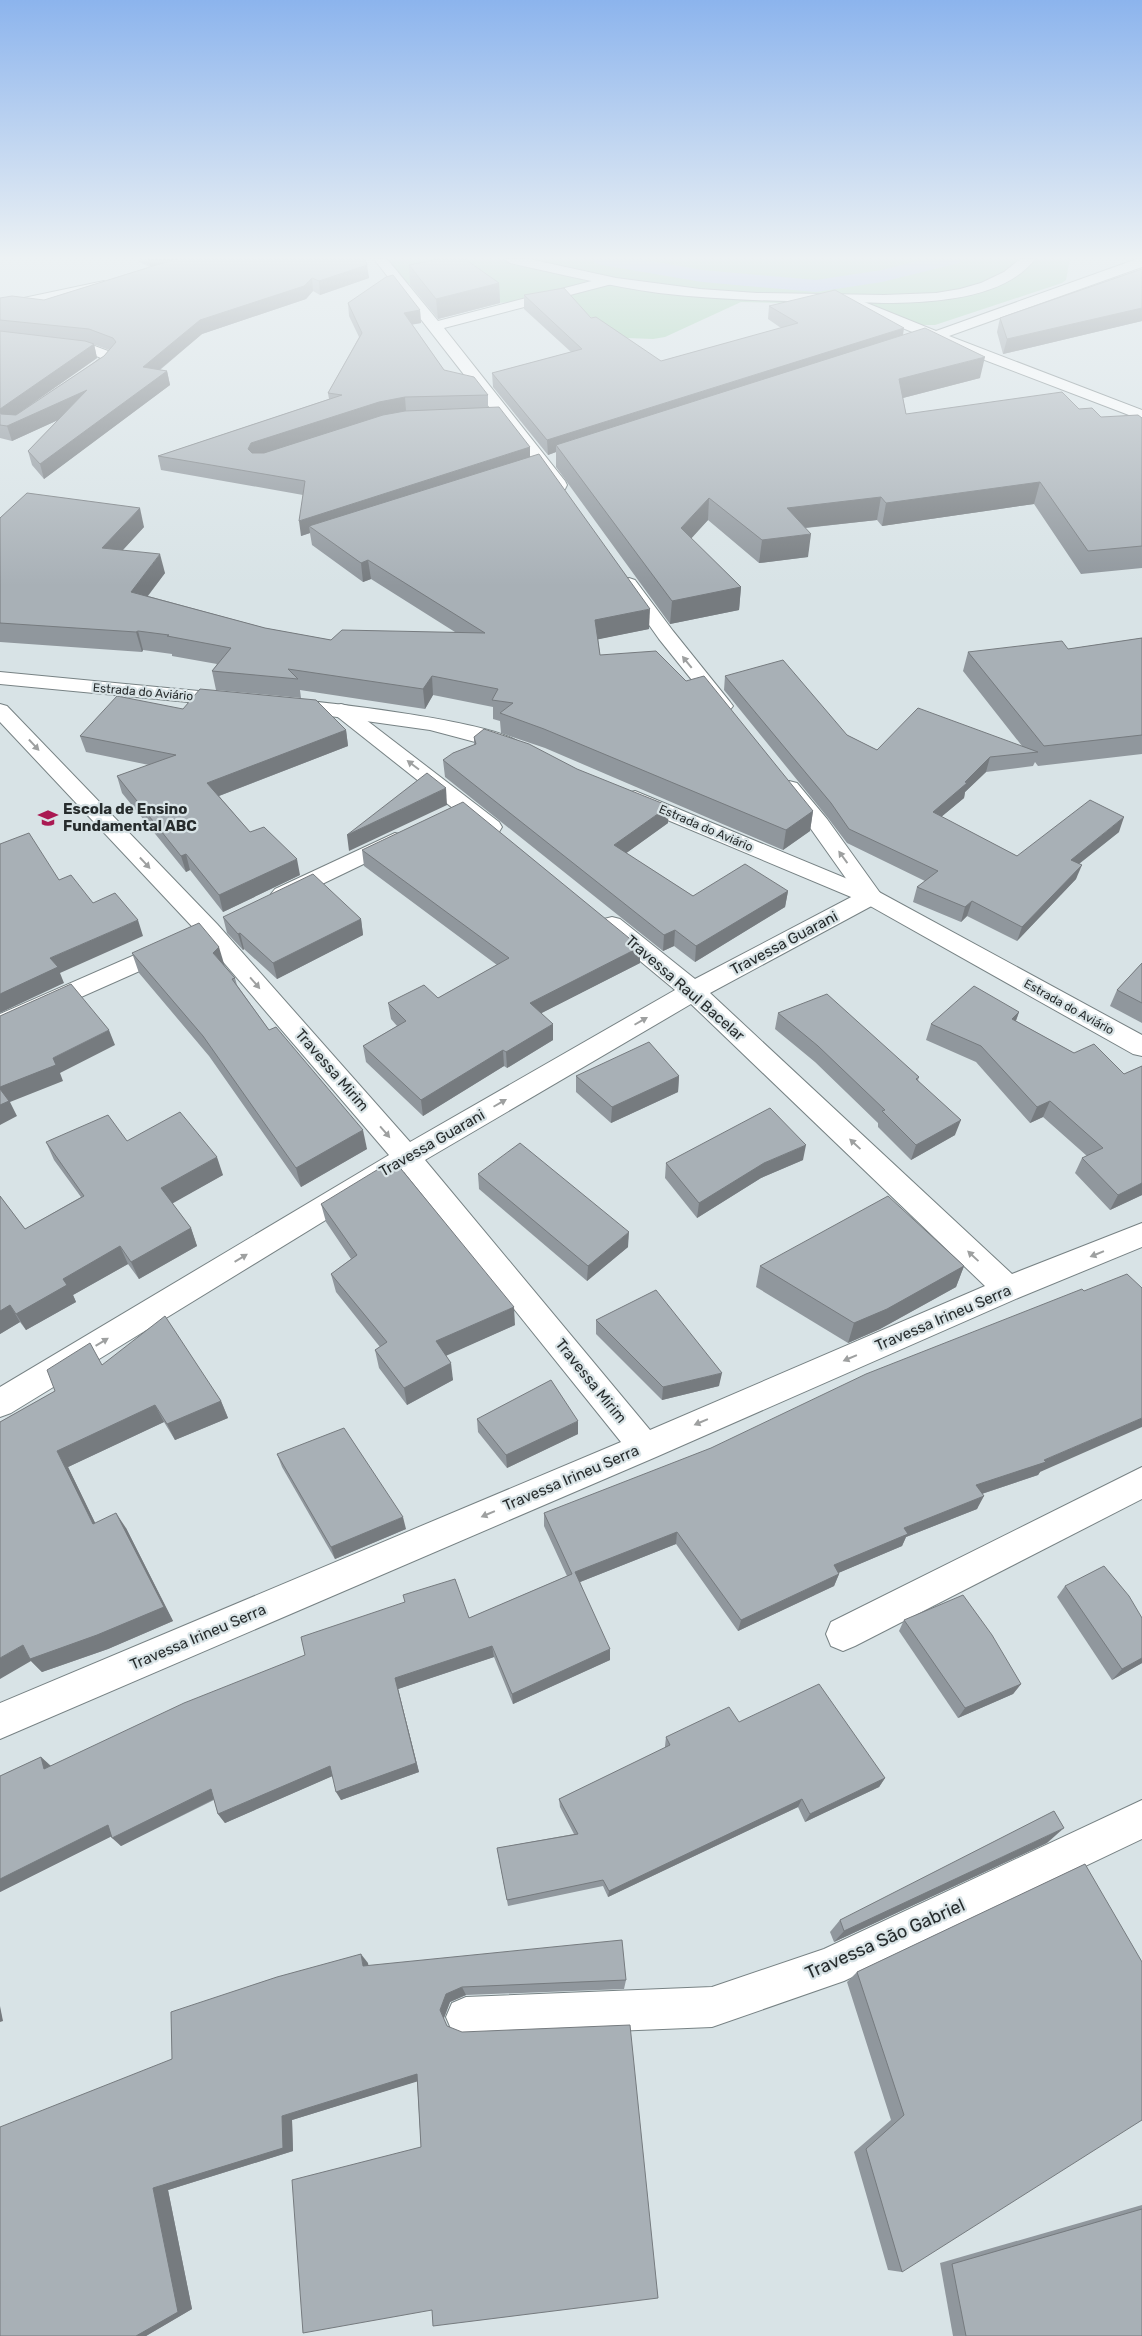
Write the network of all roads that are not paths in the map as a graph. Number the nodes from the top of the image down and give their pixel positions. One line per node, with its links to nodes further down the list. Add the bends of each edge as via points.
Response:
1 (96, 368): 4 (street)
2 (468, 368): 7 (street)
3 (1020, 368): 6 (street)
4 (77, 382)
5 (1136, 398): 6 (street)
6 (1109, 401): 9 (street)
7 (504, 414): 8 (street); 10 (street)
8 (484, 415)
9 (1142, 415)
10 (548, 461): 11 (street); 12 (street)
11 (525, 469)
12 (571, 501)
13 (620, 572): 17 (street, one-way to 13)
14 (0, 678): 16 (street, Estrada do Aviário)
15 (0, 710): 28 (street, Travessa Mirim, one-way to 28)
16 (341, 710): 18 (street, Estrada do Aviário, via 439,725 490,737); 21 (street, one-way to 16)
17 (733, 718)
18 (529, 751)
19 (776, 771): 25 (street, one-way to 19)
20 (613, 789): 25 (street, Estrada do Aviário)
21 (466, 806): 22 (street); 24 (street)
22 (440, 819)
23 (413, 832): 26 (street)
24 (512, 843)
25 (871, 897): 29 (street, Travessa Guarani); 31 (street, Estrada do Aviário)
26 (262, 904)
27 (595, 911): 29 (street, Travessa Raul Bacelar)
28 (217, 926): 30 (street); 32 (street, Travessa Mirim, one-way to 32)
29 (693, 991): 32 (street, Travessa Guarani, one-way to 29); 34 (street, Travessa Raul Bacelar, one-way to 29)
30 (0, 1024)
31 (1142, 1047)
32 (407, 1157): 35 (street, Travessa Guarani, one-way to 32); 36 (street, Travessa Mirim)
33 (1142, 1235): 34 (street, Travessa Irineu Serra, one-way to 34)
34 (1008, 1289): 36 (street, Travessa Irineu Serra, one-way to 36)
35 (0, 1403)
36 (645, 1447): 39 (street, Travessa Irineu Serra, one-way to 39)
37 (1142, 1482): 38 (street)
38 (843, 1634)
39 (0, 1722)
40 (1142, 1820): 41 (street, Travessa São Gabriel, via 830,1967 712,2007)
41 (466, 2017)

